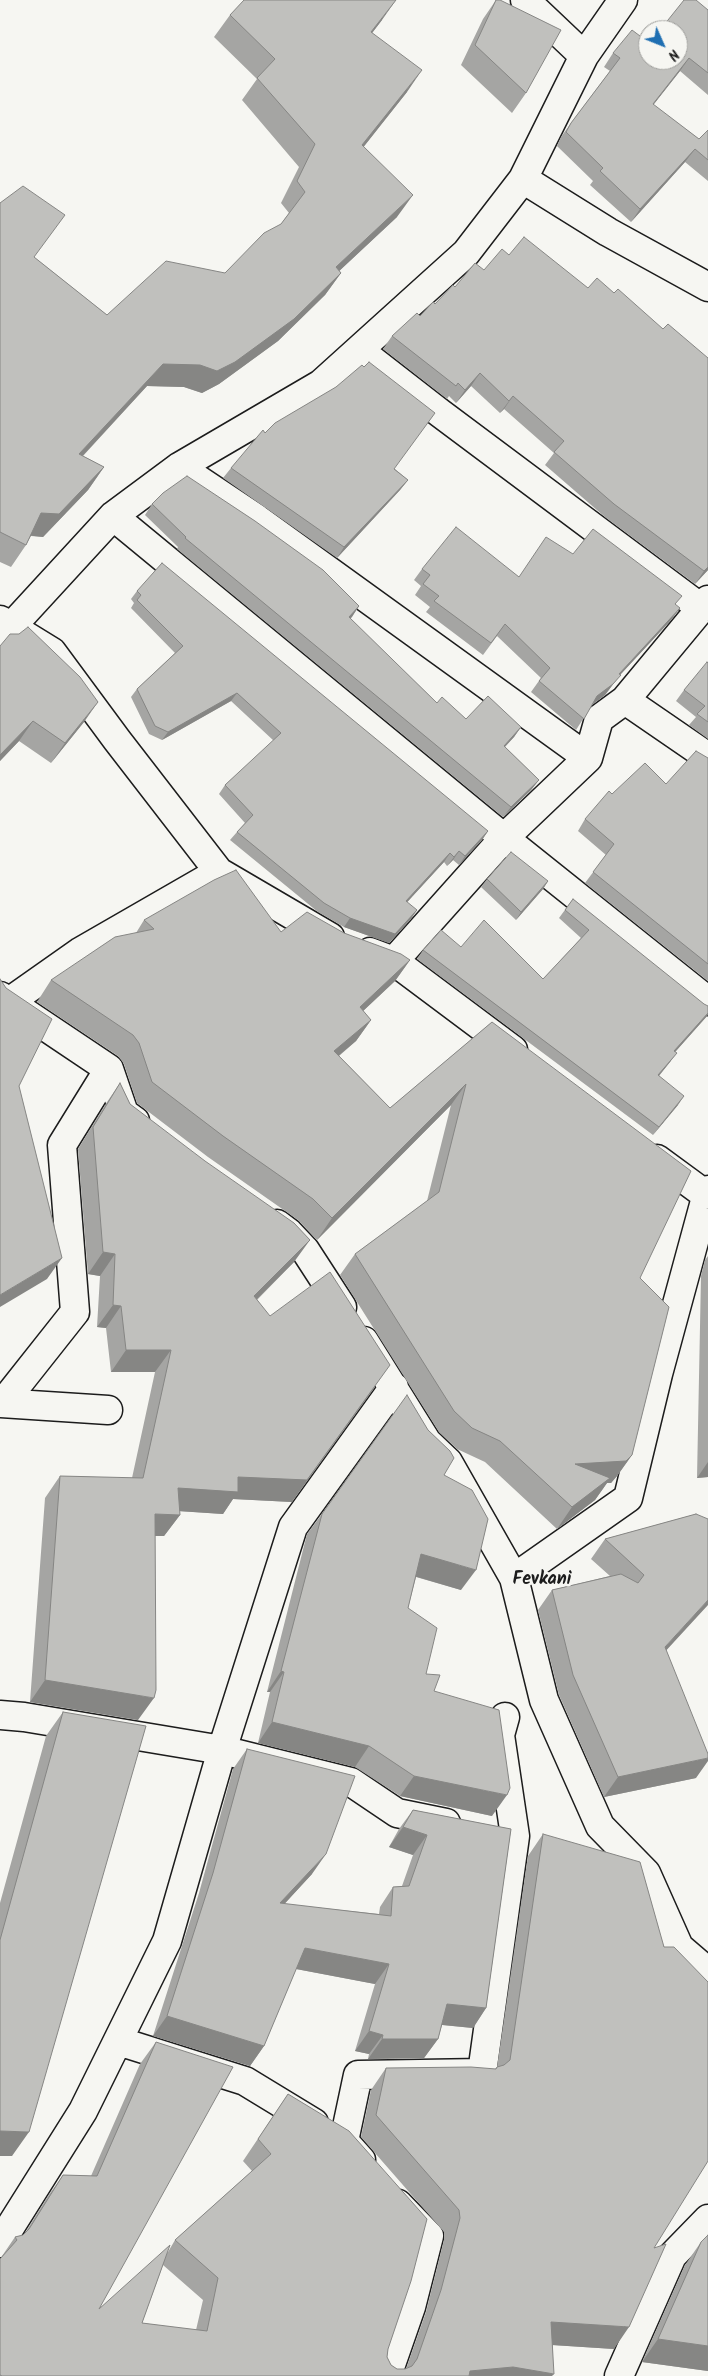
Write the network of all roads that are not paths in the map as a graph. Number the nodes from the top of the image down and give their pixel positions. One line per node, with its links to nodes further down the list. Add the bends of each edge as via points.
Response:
1 (525, 0): 3 (street)
2 (623, 0): 3 (street)
3 (584, 56): 4 (street)
4 (523, 179): 5 (street, via 608,232); 6 (street, via 466,253)
5 (708, 287)
6 (359, 350): 7 (street, via 321,384); 9 (street, via 440,413)
7 (179, 467): 8 (street); 13 (street, via 265,525)
8 (113, 516): 10 (street); 14 (street)
9 (704, 604): 11 (street)
10 (3, 628): 15 (street, via 52,652)
11 (625, 700): 12 (street); 13 (street, via 599,718)
12 (708, 757)
13 (588, 758): 14 (street)
14 (504, 838): 16 (street); 18 (street)
15 (219, 872): 16 (street, via 337,940); 17 (street)
16 (394, 961): 19 (street)
17 (5, 999): 20 (street)
18 (708, 1002)
19 (534, 1066)
20 (109, 1069): 21 (street, via 124,1113); 26 (street, via 62,1145 75,1312)
21 (154, 1136)
22 (636, 1143): 23 (street)
23 (707, 1193): 28 (street, via 628,1498)
24 (256, 1210): 25 (street, via 289,1233 305,1250)
25 (394, 1387): 28 (street, via 427,1442 448,1462); 31 (street, via 293,1527)
26 (1, 1403): 27 (street)
27 (108, 1410)
28 (514, 1578): 35 (street, via 544,1700 600,1826)
29 (0, 1715): 31 (street, via 24,1716)
30 (506, 1717): 32 (street, via 500,1735)
31 (222, 1750): 32 (street, via 351,1782 397,1813); 37 (street, via 167,1941)
32 (515, 1836): 33 (street); 38 (street, via 482,2073 358,2075)
33 (543, 1844)
34 (599, 1860): 35 (street)
35 (646, 1873): 36 (street, via 679,1947)
36 (708, 1972)
37 (118, 2041): 38 (street, via 245,2081); 40 (street, via 84,2111)
38 (344, 2141): 41 (street, via 429,2236 411,2307)
39 (708, 2219): 42 (street, via 672,2256)
40 (0, 2244)
41 (387, 2376)
42 (619, 2376)

